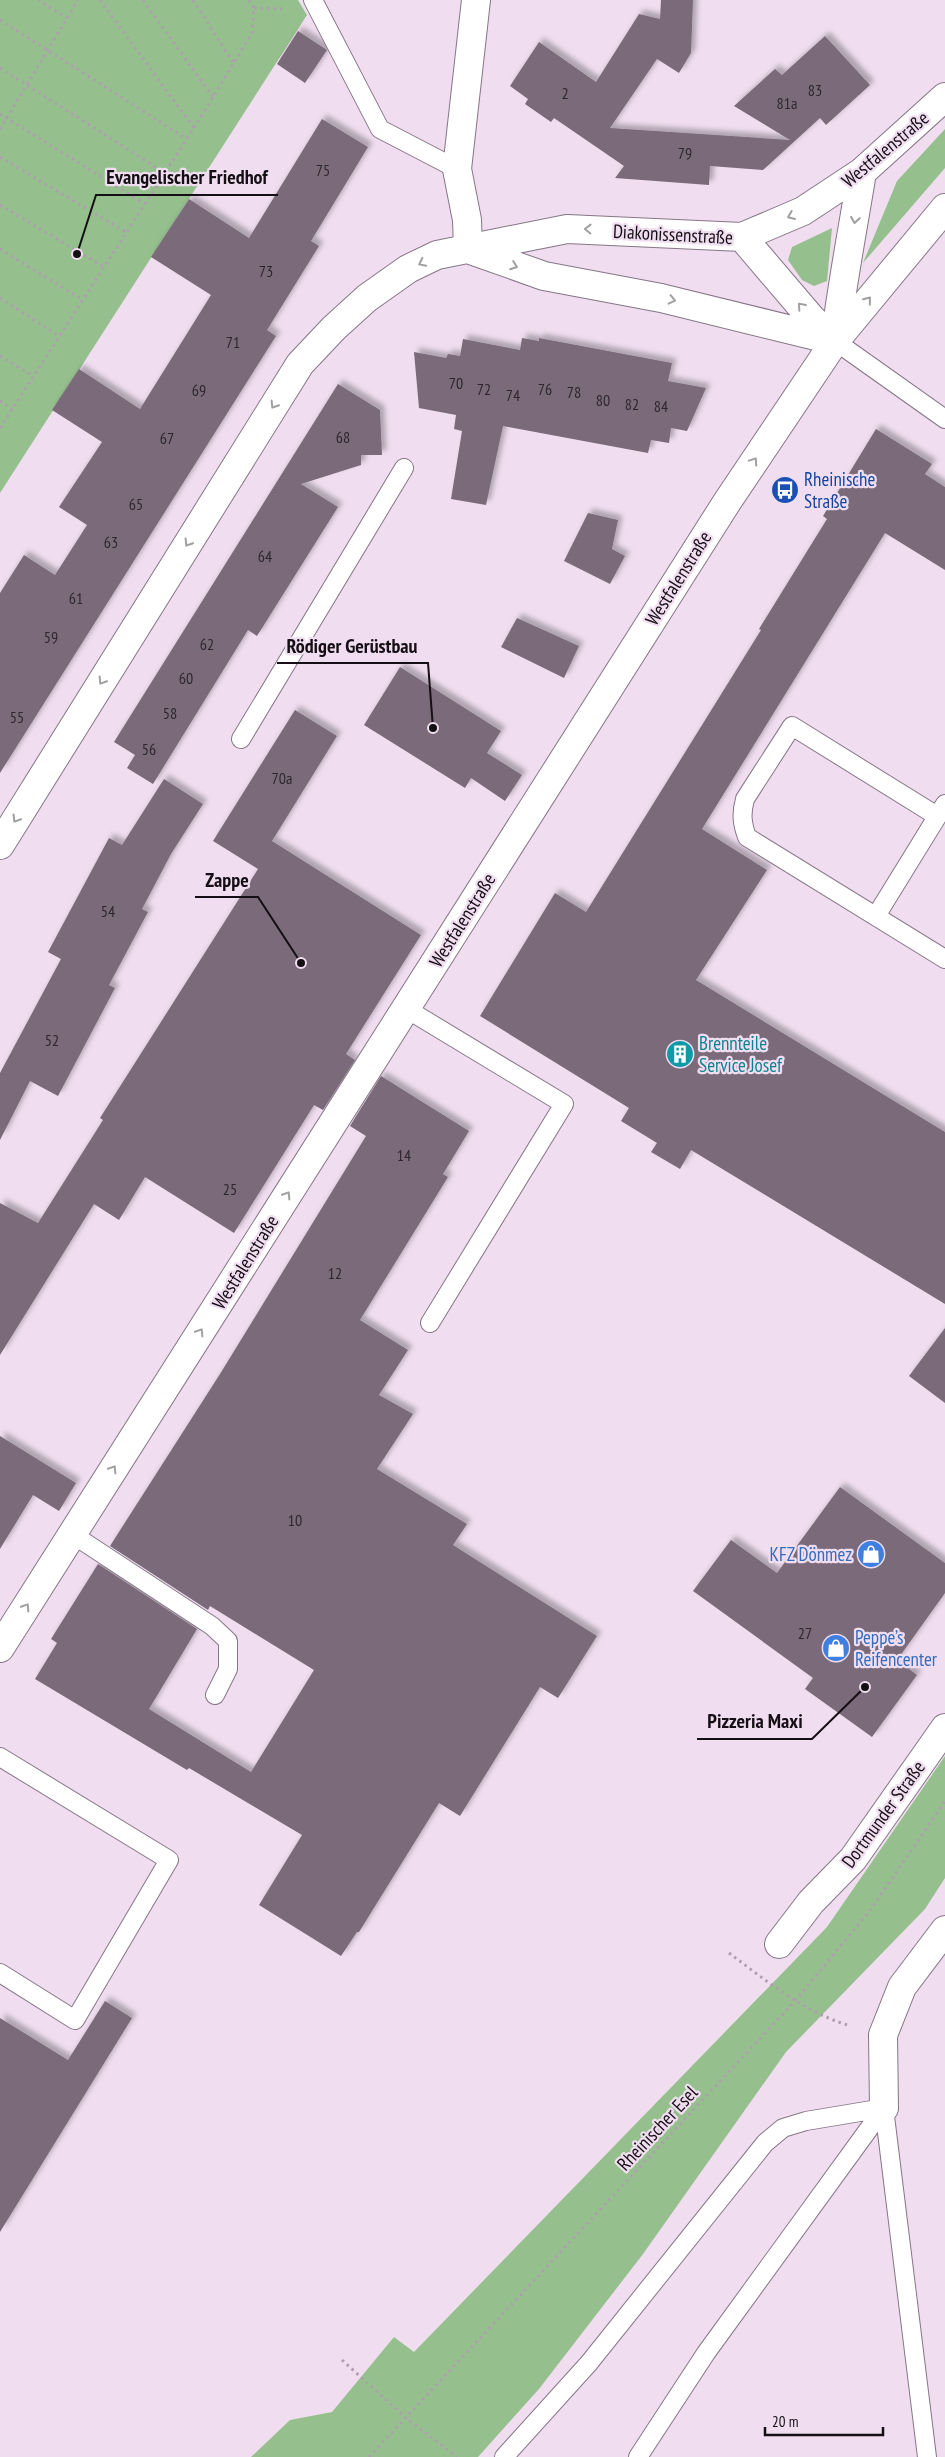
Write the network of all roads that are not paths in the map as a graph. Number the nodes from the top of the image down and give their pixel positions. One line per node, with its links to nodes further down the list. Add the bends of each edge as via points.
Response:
1 (313, 0): 4 (lane, via 380,129)
2 (476, 0): 4 (street)
3 (945, 97): 5 (street, Westfalenstraße)
4 (457, 169): 8 (street, via 467,220)
5 (862, 172): 7 (street, Westfalenstraße, one-way to 7, via 803,211); 9 (street, one-way to 9)
6 (945, 208): 9 (street, Westfalenstraße, one-way to 6)
7 (742, 237): 8 (street, Diakonissenstraße, one-way to 8, via 568,229); 9 (street, Diakonissenstraße, one-way to 7, via 811,318)
8 (468, 249): 9 (street, one-way to 9, via 544,276 670,300); 14 (street, Diakonissenstraße, one-way to 14, via 437,255 408,269 368,298 300,364)
9 (835, 340): 10 (lane); 17 (street, Westfalenstraße, one-way to 9, via 727,502)
10 (945, 419)
11 (404, 468): 12 (lane)
12 (241, 739)
13 (941, 810): 15 (lane); 15 (lane, via 792,726 745,800 741,812 747,837)
14 (0, 845)
15 (876, 916): 16 (lane)
16 (945, 959)
17 (406, 1008): 18 (lane, via 564,1104); 19 (street, Westfalenstraße, one-way to 17)
18 (430, 1323)
19 (72, 1534): 20 (street, Westfalenstraße, one-way to 19); 21 (lane, via 212,1626 228,1641 228,1669)
20 (0, 1648)
21 (215, 1696)
22 (945, 1728): 25 (street, Dortmunder Straße, via 853,1859 811,1902)
23 (0, 1757): 26 (lane, via 169,1860 75,2020)
24 (945, 1930): 27 (street, via 902,1988 883,2035)
25 (779, 1944)
26 (0, 1973)
27 (884, 2108): 28 (lane, via 806,2121 783,2128 765,2143 589,2363); 29 (lane, via 706,2353); 30 (lane)
28 (504, 2457)
29 (638, 2457)
30 (928, 2457)

